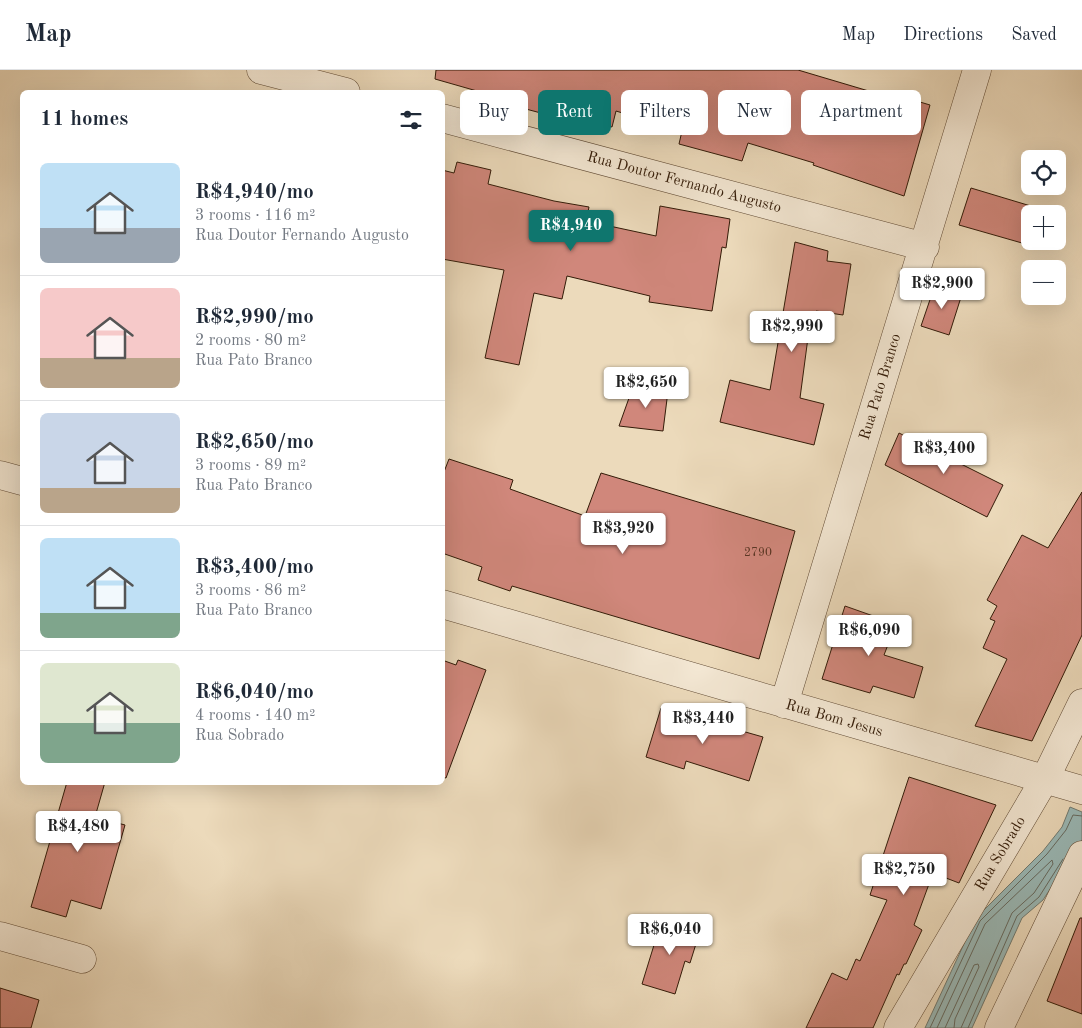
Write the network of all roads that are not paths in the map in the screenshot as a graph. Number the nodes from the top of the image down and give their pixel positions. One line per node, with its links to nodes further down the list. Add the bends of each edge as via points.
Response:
1 (261, 70): 3 (street)
2 (977, 70): 5 (street, Rua Pato Branco)
3 (338, 90)
4 (445, 119): 5 (street, Rua Doutor Fernando Augusto)
5 (924, 247): 10 (street, Rua Pato Branco)
6 (0, 475): 7 (street)
7 (20, 480)
8 (445, 605): 10 (street, Rua Bom Jesus)
9 (1082, 703): 11 (street, Rua Sobrado)
10 (784, 704): 11 (street, Rua Bom Jesus, via 986,764)
11 (1046, 777): 12 (street, Rua Bom Jesus); 16 (street, Rua Sobrado)
12 (1082, 790)
13 (1082, 856): 17 (street)
14 (0, 936): 15 (street)
15 (82, 959)
16 (898, 1028)
17 (999, 1028)

